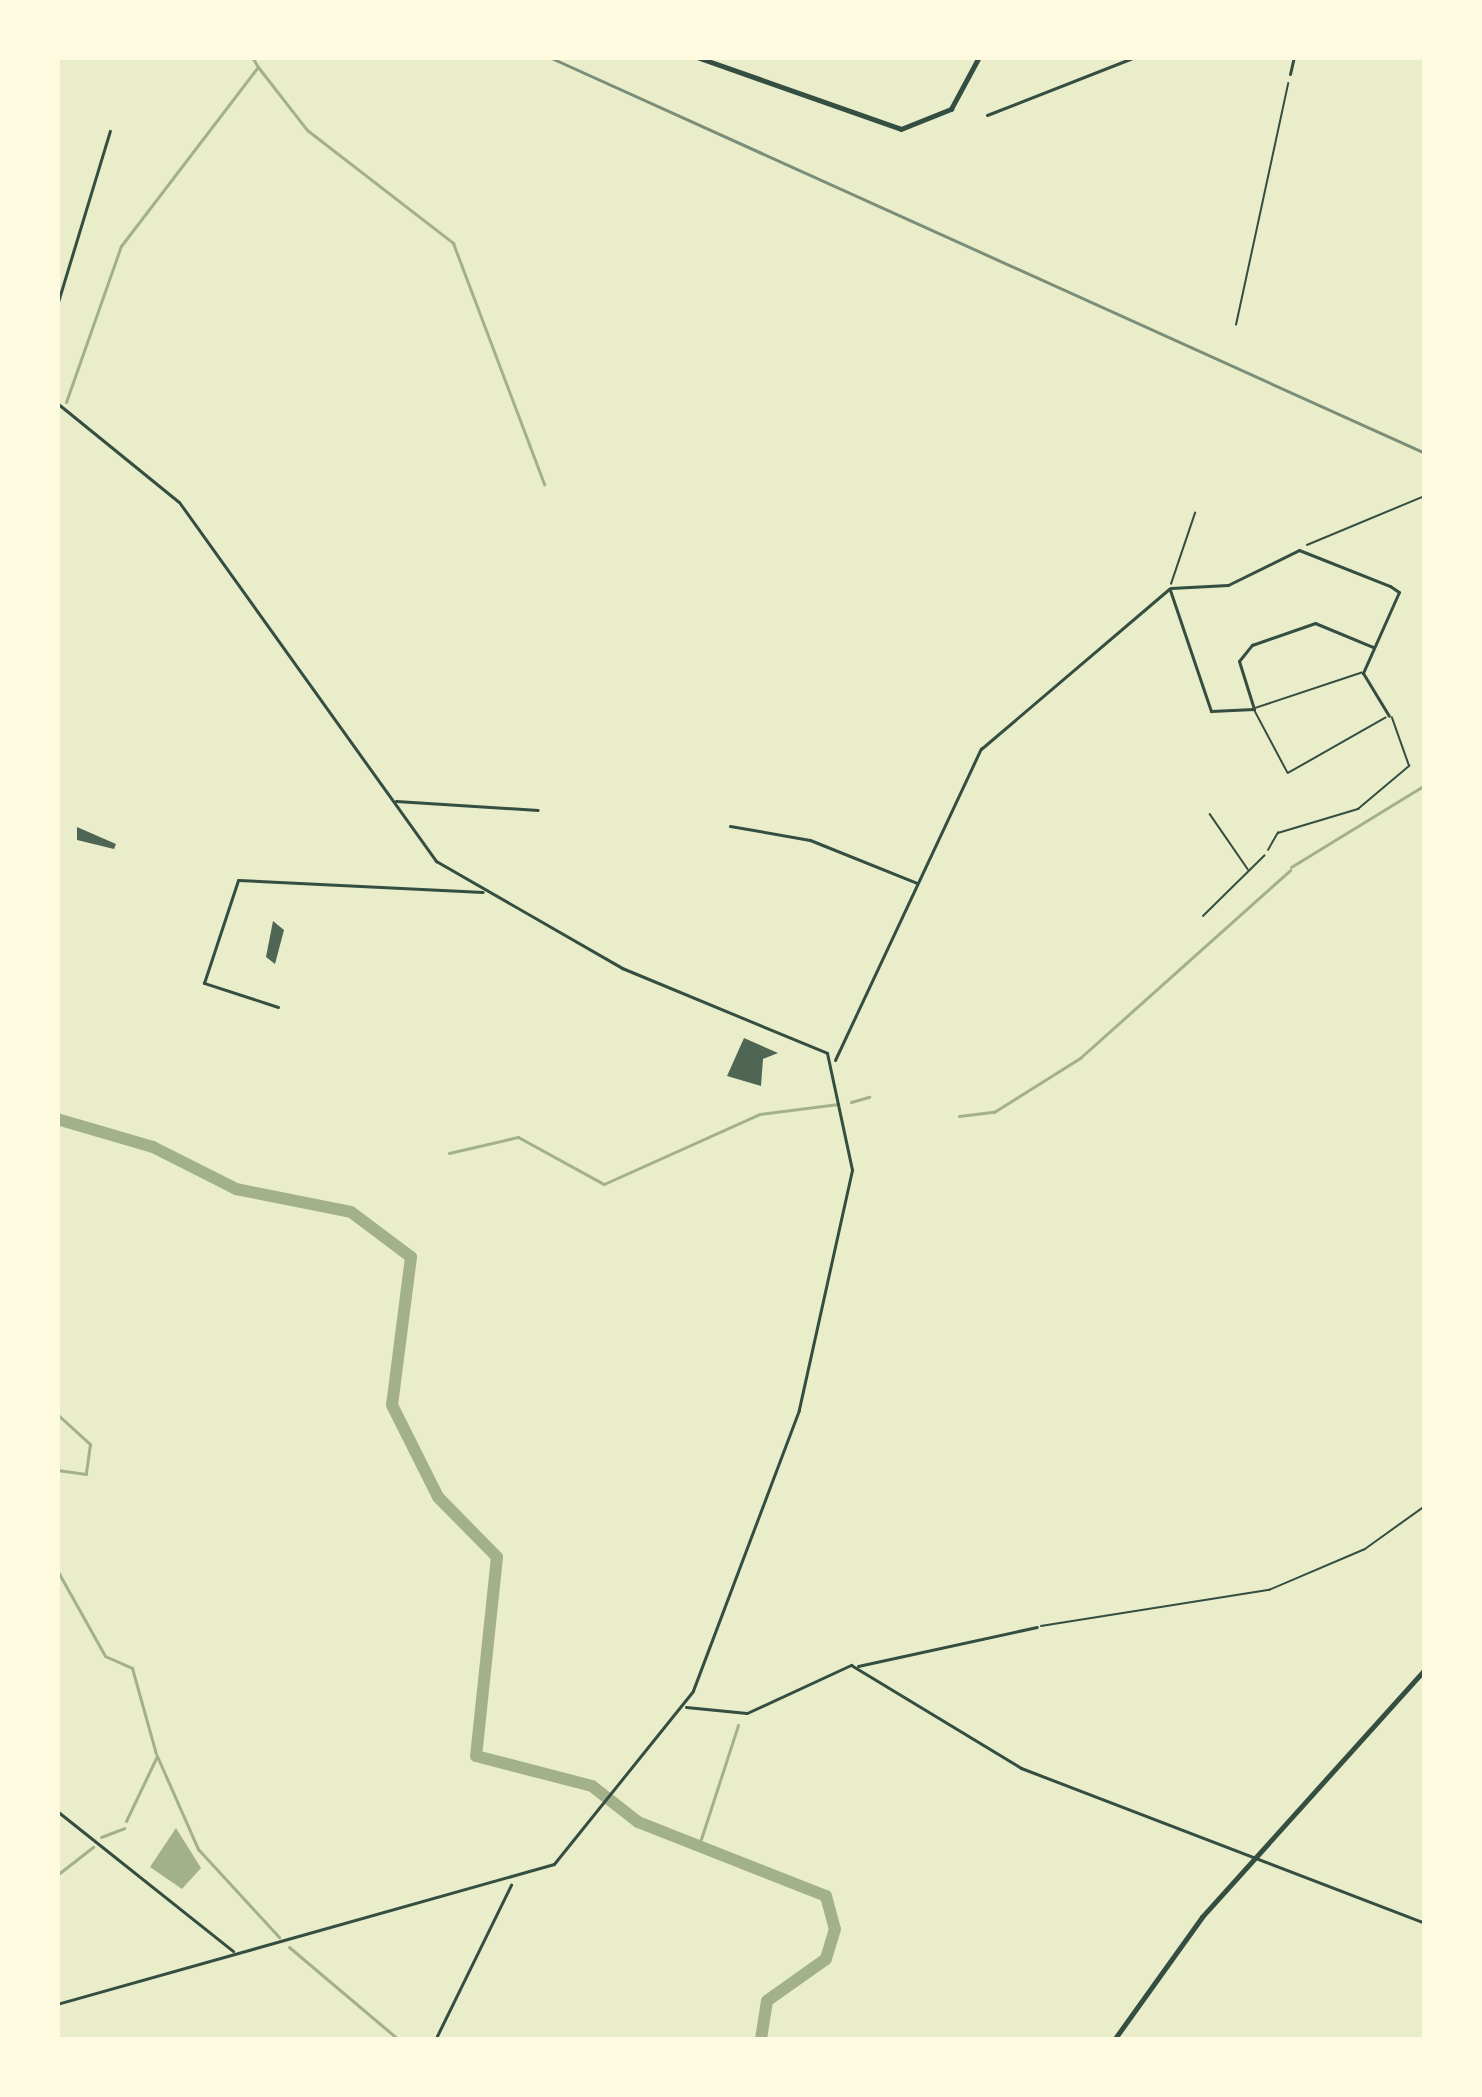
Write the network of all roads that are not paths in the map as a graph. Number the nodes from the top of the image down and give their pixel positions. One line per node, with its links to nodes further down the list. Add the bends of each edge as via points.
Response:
1 (697, 57): 2 (street, via 901,129 951,109)
2 (979, 57)
3 (1136, 57): 6 (street)
4 (1294, 57): 5 (street)
5 (1290, 74)
6 (987, 115)
7 (110, 131): 8 (street)
8 (57, 304)
9 (57, 403): 18 (street, via 179,502)
10 (1195, 513): 11 (lane)
11 (1169, 588): 12 (street, via 1228,585 1299,550 1399,592); 15 (street); 22 (street, via 981,749)
12 (1373, 647): 13 (street); 14 (street, via 1315,623 1252,644 1240,661)
13 (1363, 673): 14 (lane); 17 (street)
14 (1254, 709): 15 (street); 17 (lane, via 1288,773)
15 (1211, 711): 16 (lane)
16 (1204, 716)
17 (1390, 716): 21 (lane, via 1409,766 1358,809 1278,833)
18 (393, 800): 19 (street); 23 (street, via 436,861)
19 (538, 810)
20 (730, 826): 22 (street, via 810,840)
21 (1268, 850)
22 (919, 884): 25 (street)
23 (485, 892): 24 (street, via 238,880 205,983); 25 (street, via 622,968)
24 (278, 1007)
25 (835, 1061): 30 (street, via 852,1170 809,1376)
26 (1425, 1506): 27 (lane, via 1365,1549 1269,1590)
27 (1037, 1627): 28 (street)
28 (856, 1667): 30 (street, via 835,1666 747,1713); 32 (street, via 1021,1768)
29 (1425, 1669): 32 (street)
30 (685, 1706): 33 (street, via 554,1864)
31 (57, 1811): 35 (street)
32 (1253, 1859): 34 (street); 38 (street)
33 (511, 1884): 35 (street); 37 (street)
34 (1425, 1923)
35 (235, 1952): 36 (street)
36 (57, 2003)
37 (435, 2040)
38 (1114, 2040)

